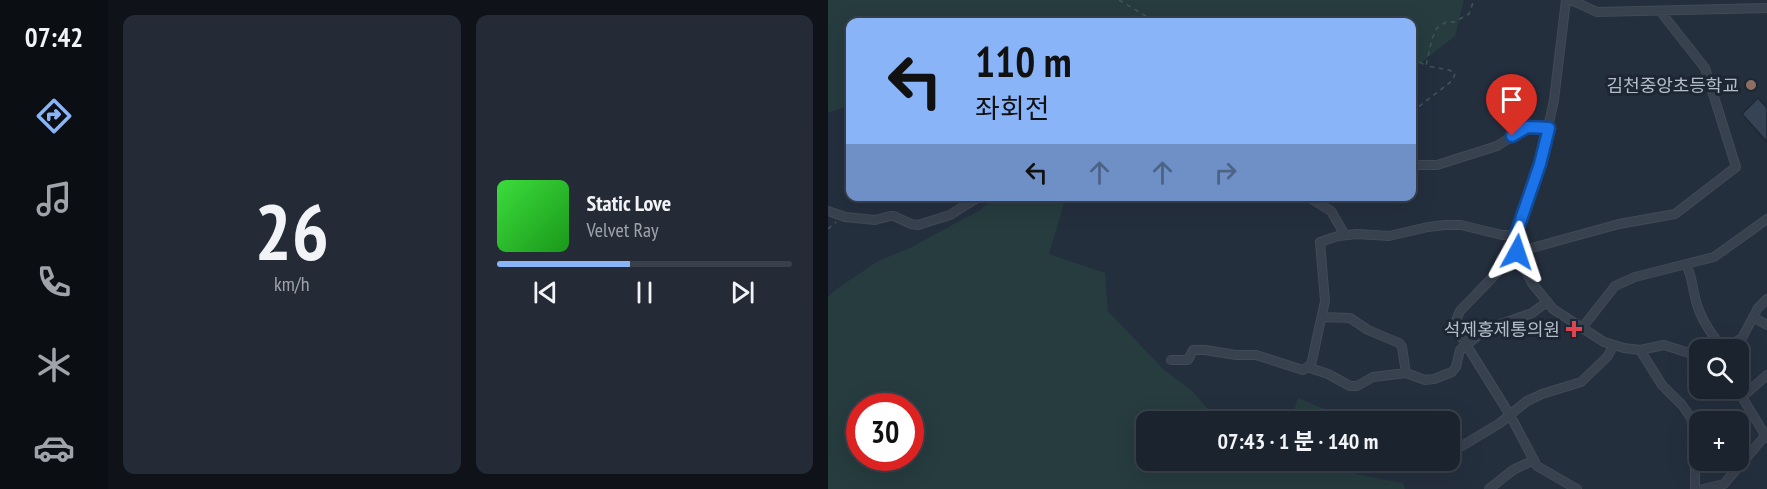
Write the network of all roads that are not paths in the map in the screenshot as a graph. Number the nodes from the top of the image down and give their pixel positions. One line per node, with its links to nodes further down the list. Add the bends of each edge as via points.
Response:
1 (1568, 0): 3 (street, via 1597,12); 4 (street)
2 (1767, 8): 3 (street)
3 (1660, 10): 12 (street, via 1705,68 1736,167 1675,214 1619,224)
4 (1549, 128): 5 (street, via 1527,127 1497,146 1437,165); 10 (street)
5 (1416, 164)
6 (972, 201): 8 (street, via 950,215 918,225 894,216 875,220)
7 (1315, 201): 11 (street, via 1331,211)
8 (828, 211)
9 (1765, 222): 13 (street, via 1714,257)
10 (1516, 234): 11 (street, via 1445,225 1389,236); 12 (street)
11 (1345, 235): 16 (street, via 1320,242 1325,301)
12 (1517, 252): 15 (street, via 1532,283); 22 (street, via 1460,311 1454,325)
13 (1686, 264): 19 (street, via 1615,286); 20 (street, via 1694,296)
14 (1767, 299): 17 (street)
15 (1547, 302): 19 (street); 22 (street, via 1532,313 1490,328)
16 (1322, 317): 27 (street, via 1311,365); 28 (street, via 1350,318 1399,343)
17 (1753, 317): 18 (street); 21 (street)
18 (1767, 325)
19 (1582, 328): 23 (street)
20 (1714, 339)
21 (1740, 339)
22 (1466, 344): 28 (street, via 1460,350 1456,368 1446,375 1425,380); 32 (street)
23 (1614, 345): 24 (street); 32 (street, via 1581,382 1542,393)
24 (1640, 350): 25 (street, via 1664,345); 38 (street, via 1662,385 1691,418)
25 (1689, 353)
26 (1171, 360): 27 (street, via 1188,360 1193,350 1204,350 1256,355 1303,370)
27 (1307, 367): 28 (street, via 1350,386 1373,377)
28 (1406, 374)
29 (1767, 375): 30 (street)
30 (1749, 391)
31 (1743, 399): 33 (street)
32 (1510, 415): 34 (street); 35 (street)
33 (1766, 437): 39 (street, via 1724,484)
34 (1462, 446)
35 (1534, 460): 36 (street); 37 (street, via 1537,466)
36 (1489, 489)
37 (1577, 489)
38 (1695, 489)
39 (1703, 489)

